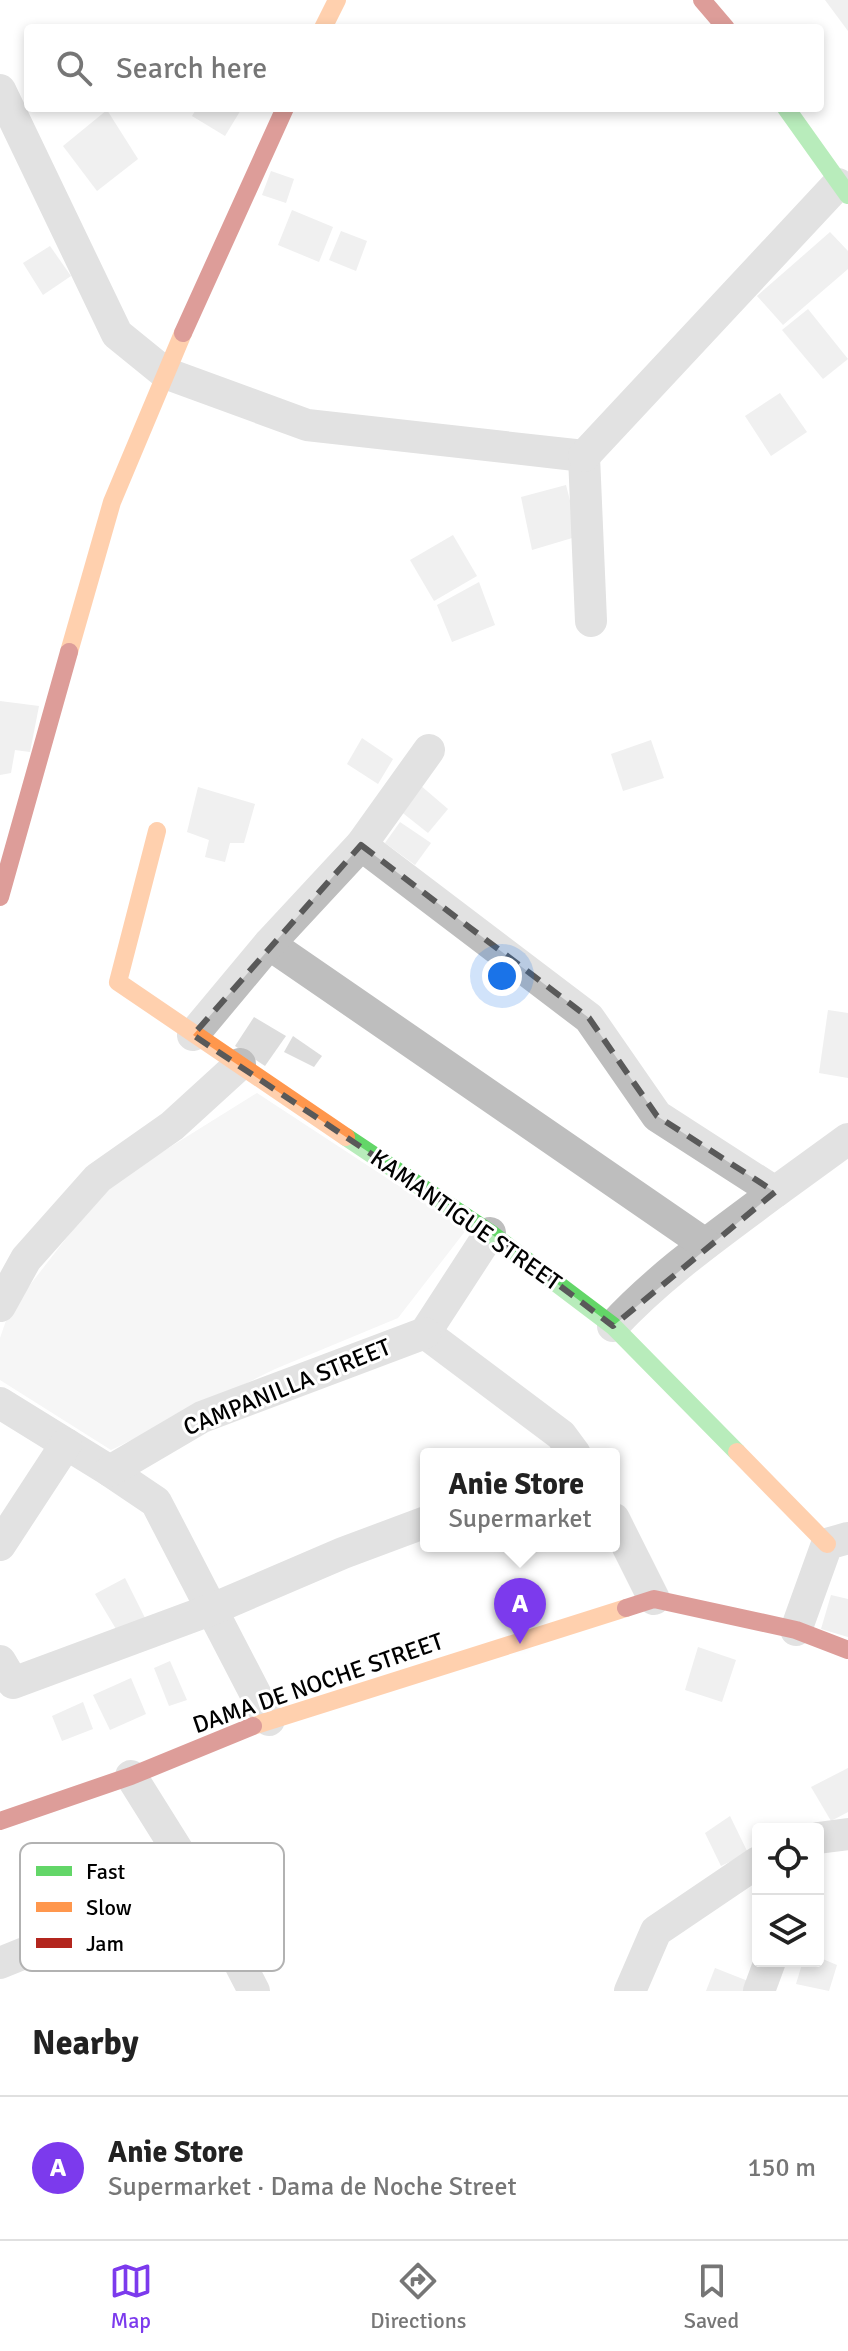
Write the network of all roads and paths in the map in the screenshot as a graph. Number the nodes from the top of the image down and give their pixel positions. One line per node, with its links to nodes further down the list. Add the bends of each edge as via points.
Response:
1 (337, 0): 3 (street)
2 (702, 0): 4 (street)
3 (325, 24)
4 (723, 24)
5 (0, 90): 9 (street, via 117,334)
6 (283, 112): 9 (street)
7 (789, 112): 8 (street)
8 (843, 190): 10 (street)
9 (165, 373): 10 (street, via 307,425); 15 (street, via 112,502)
10 (584, 456): 11 (street)
11 (591, 621)
12 (429, 750): 14 (street)
13 (157, 831): 17 (street, KAMANTIGUE STREET, via 118,982)
14 (361, 845): 16 (street); 20 (street, via 589,1018 657,1116)
15 (0, 897)
16 (269, 944): 17 (street); 22 (street)
17 (193, 1035): 18 (street, KAMANTIGUE STREET)
18 (240, 1064): 21 (street, KAMANTIGUE STREET); 23 (street, via 172,1126 98,1178 26,1259)
19 (848, 1139): 20 (street)
20 (775, 1192): 22 (street)
21 (490, 1233): 24 (street, KAMANTIGUE STREET); 25 (street)
22 (705, 1244): 24 (street)
23 (0, 1306)
24 (613, 1326): 32 (street, KAMANTIGUE STREET)
25 (425, 1333): 28 (street, via 561,1435); 29 (street, CAMPANILLA STREET, via 202,1417)
26 (0, 1403): 27 (street)
27 (66, 1444): 29 (street); 33 (street)
28 (571, 1448)
29 (110, 1471): 35 (street, via 156,1502)
30 (420, 1524): 35 (street)
31 (620, 1531): 34 (street)
32 (838, 1541): 36 (street, KAMANTIGUE STREET)
33 (0, 1545)
34 (654, 1599): 36 (street); 39 (street, DAMA DE NOCHE STREET)
35 (210, 1610): 38 (street, via 13,1683); 39 (street)
36 (796, 1630): 37 (street)
37 (848, 1650)
38 (0, 1661)
39 (269, 1720): 40 (street, DAMA DE NOCHE STREET)
40 (131, 1776): 41 (street, DAMA DE NOCHE STREET); 44 (street)
41 (0, 1821)
42 (848, 1834): 43 (street)
43 (824, 1837)
44 (173, 1843)
45 (752, 1866): 51 (street, via 656,1931)
46 (20, 1955): 47 (street)
47 (0, 1963)
48 (768, 1967): 52 (street)
49 (242, 1971): 50 (street)
50 (251, 1990)
51 (630, 1991)
52 (759, 1991)

